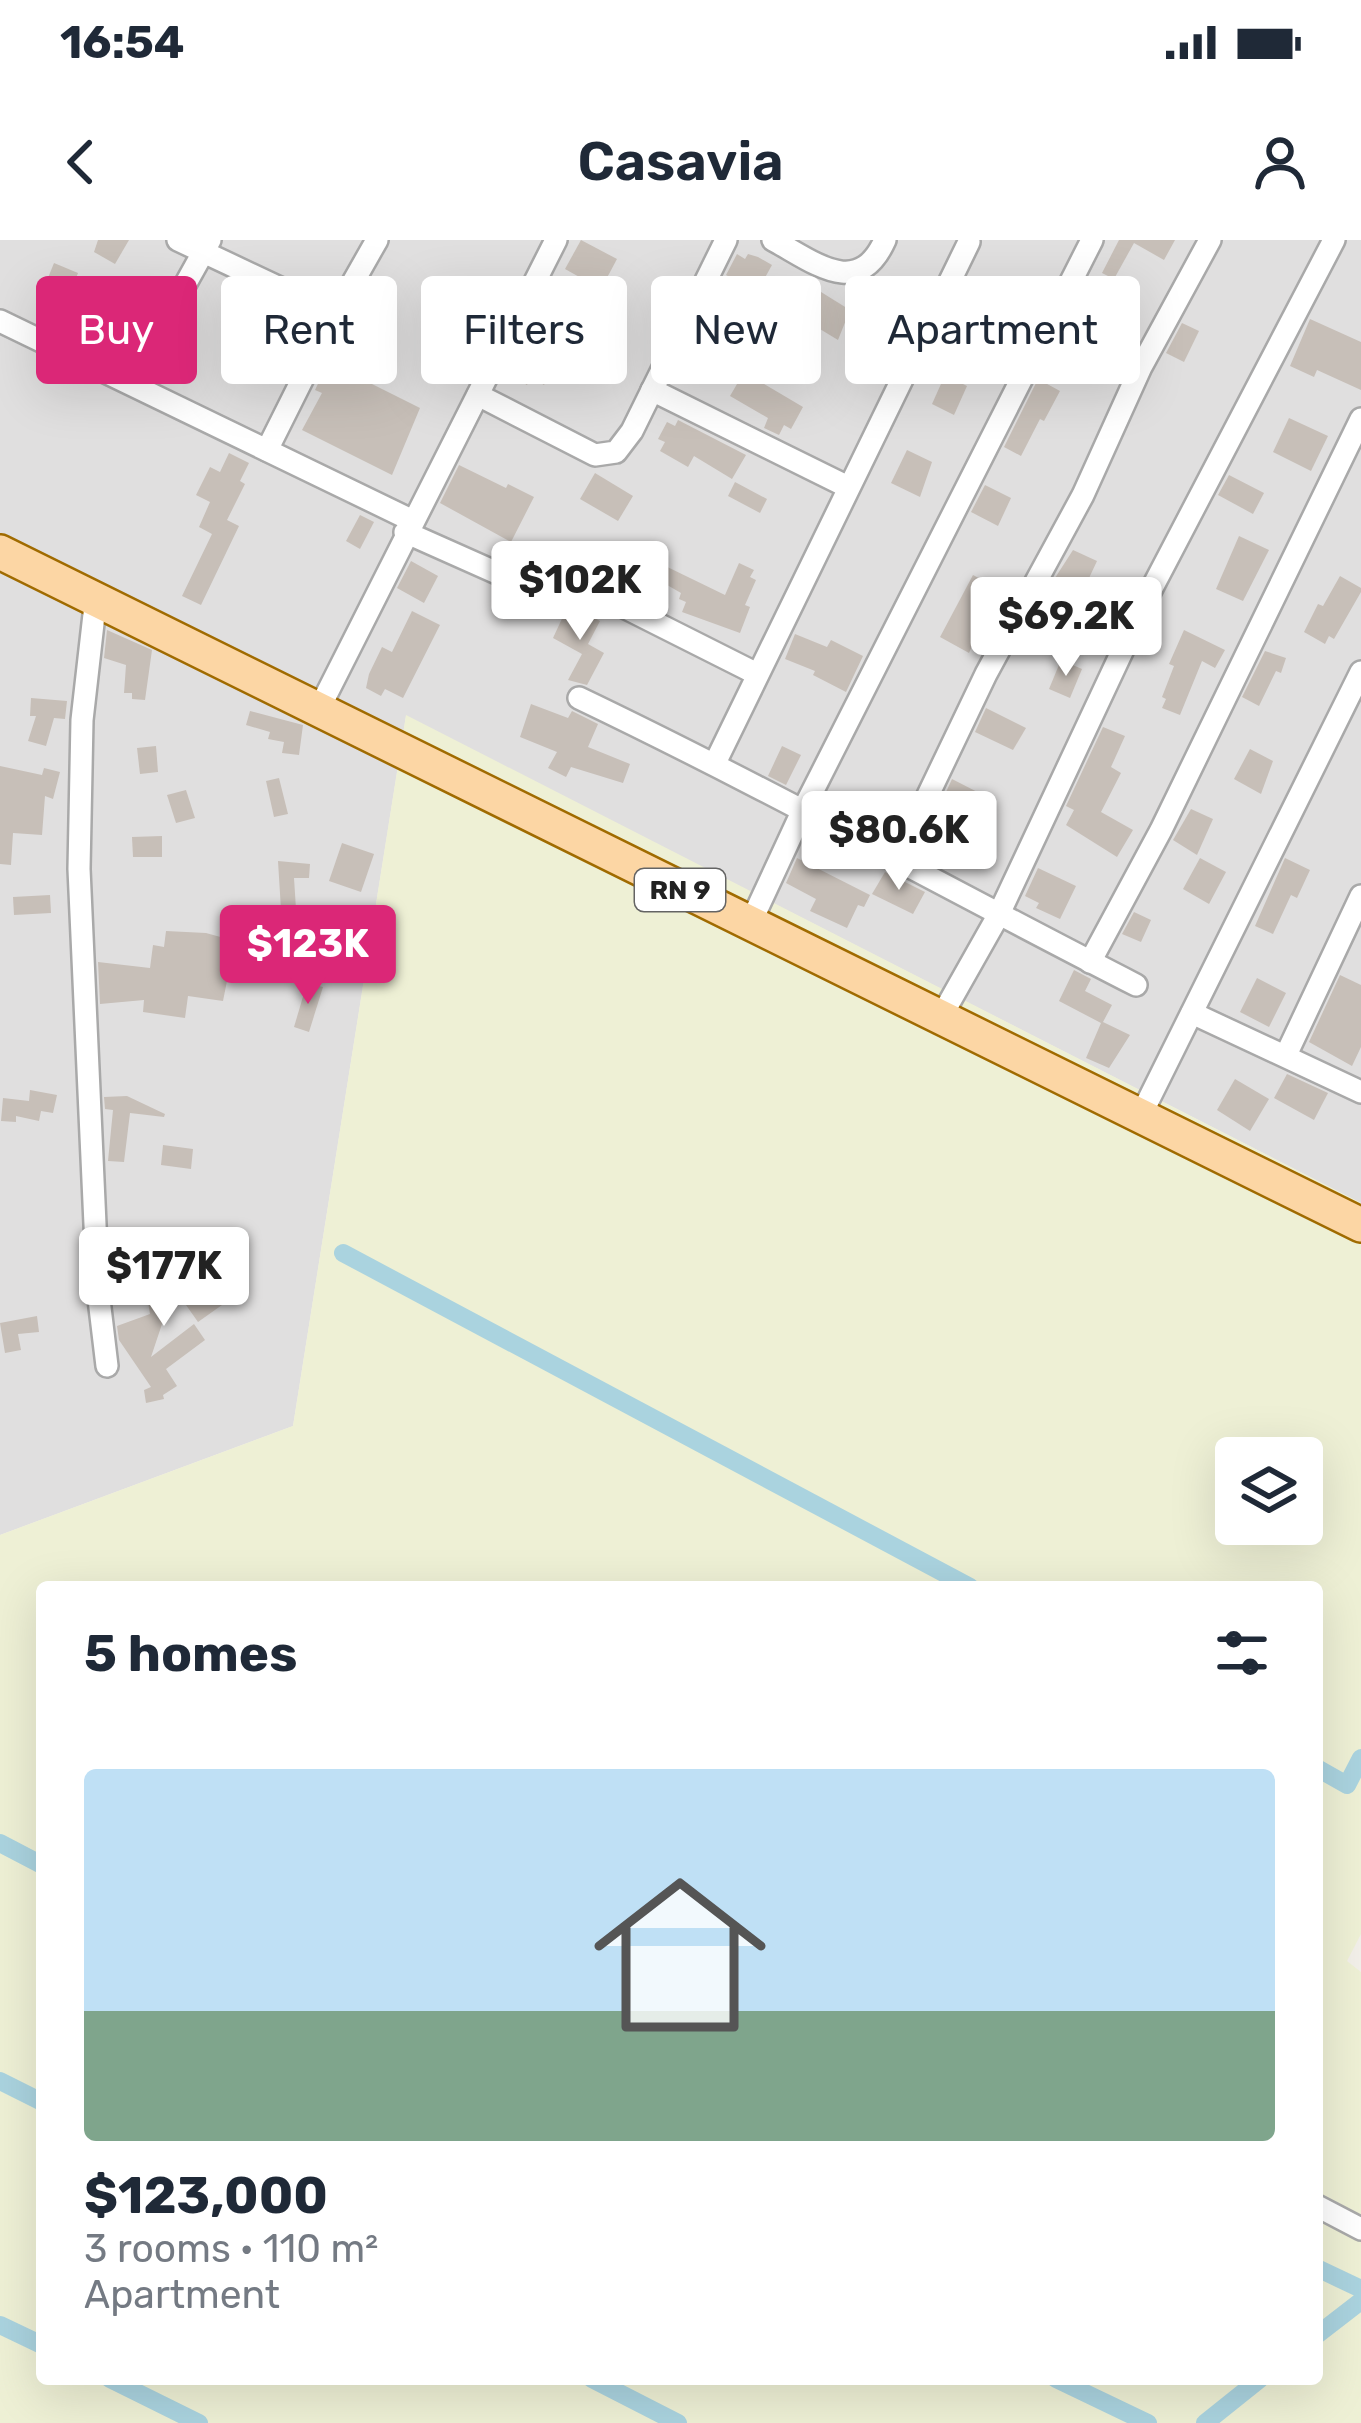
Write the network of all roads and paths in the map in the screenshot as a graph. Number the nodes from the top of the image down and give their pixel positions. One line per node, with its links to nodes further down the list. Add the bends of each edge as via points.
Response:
1 (178, 240): 11 (street)
2 (377, 240): 14 (street)
3 (556, 240): 20 (street)
4 (726, 240): 19 (street)
5 (773, 240): 6 (street, via 833,272 855,273 875,262)
6 (885, 240)
7 (1092, 240): 32 (street)
8 (1210, 240): 33 (street)
9 (1334, 240): 35 (street, via 1150,592)
10 (969, 242): 23 (street)
11 (207, 247): 12 (street); 13 (street)
12 (191, 276)
13 (262, 276)
14 (357, 276)
15 (0, 321): 16 (street)
16 (36, 338)
17 (135, 384): 22 (street)
18 (300, 384): 22 (street)
19 (652, 390): 20 (street, via 616,452 595,454); 23 (street)
20 (478, 395): 24 (street)
21 (1361, 419): 37 (street)
22 (267, 450): 24 (street)
23 (848, 487): 28 (street)
24 (408, 526): 28 (street, via 540,592 608,599); 30 (street)
25 (0, 552): 26 (main road, RN 9)
26 (96, 597): 30 (main road, RN 9); 45 (street, via 82,720 79,869)
27 (1361, 672): 39 (street)
28 (758, 674): 31 (street)
29 (579, 698): 31 (street)
30 (320, 707): 36 (main road, RN 9)
31 (716, 763): 32 (street)
32 (802, 812): 33 (street); 36 (street)
33 (896, 862): 35 (street)
34 (1361, 896): 41 (street)
35 (998, 916): 37 (street); 40 (street)
36 (751, 922): 40 (main road, RN 9)
37 (1090, 962): 38 (street)
38 (1136, 985)
39 (1192, 1012): 41 (street); 43 (street)
40 (941, 1017): 43 (main road, RN 9)
41 (1286, 1055): 42 (street)
42 (1361, 1092)
43 (1141, 1115): 44 (main road, RN 9)
44 (1361, 1225)
45 (107, 1366)
46 (1323, 2209): 47 (street)
47 (1361, 2229)

